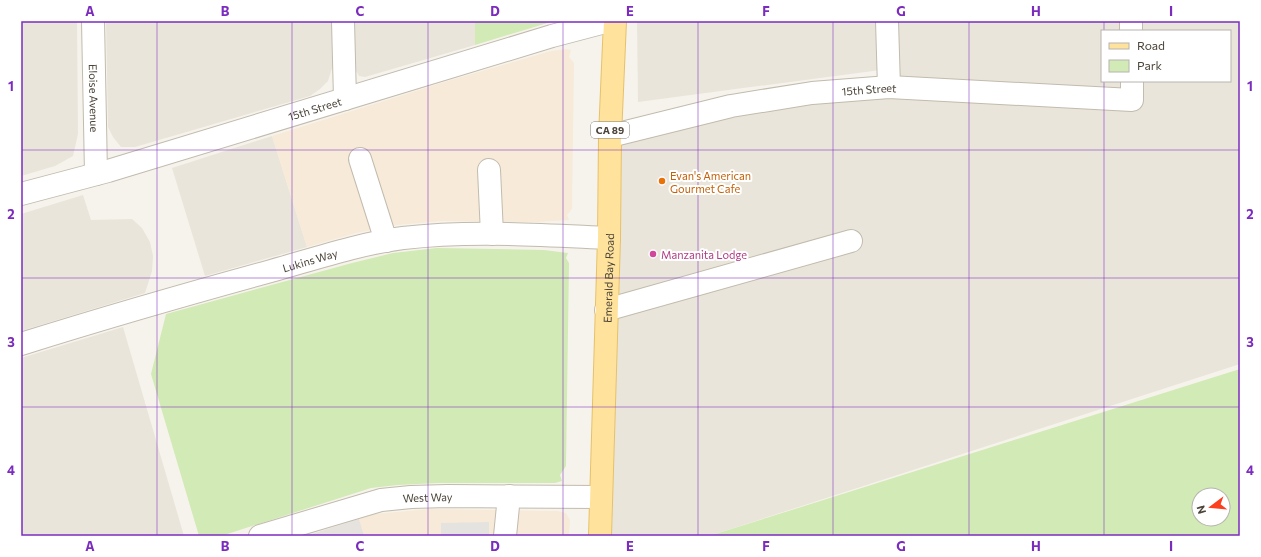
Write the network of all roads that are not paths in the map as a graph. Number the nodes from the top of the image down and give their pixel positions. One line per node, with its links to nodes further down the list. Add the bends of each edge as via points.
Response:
1 (94, 21): 12 (street, Eloise Avenue)
2 (343, 21): 8 (street)
3 (609, 21): 8 (street, 15th Street)
4 (614, 21): 9 (main road, Emerald Bay Road / CA 89)
5 (887, 21): 6 (street)
6 (888, 87): 7 (street, 15th Street); 9 (street, 15th Street, via 812,94 731,106)
7 (1132, 90)
8 (345, 99): 12 (street, 15th Street)
9 (610, 136): 15 (main road, Emerald Bay Road / CA 89)
10 (360, 159): 16 (street)
11 (489, 170): 14 (street)
12 (96, 174): 13 (street, 15th Street)
13 (21, 194)
14 (492, 234): 15 (street, Lukins Way); 16 (street, Lukins Way, via 438,235)
15 (609, 238): 18 (main road, Emerald Bay Road / CA 89)
16 (386, 241): 19 (street, Lukins Way, via 157,302)
17 (851, 241): 18 (street)
18 (606, 310): 21 (main road, Emerald Bay Road / CA 89)
19 (21, 344)
20 (509, 496): 21 (street, West Way); 22 (street, West Way, via 411,497 381,500); 23 (street)
21 (601, 497): 24 (main road, Emerald Bay Road / CA 89)
22 (260, 536)
23 (505, 536)
24 (600, 536)

